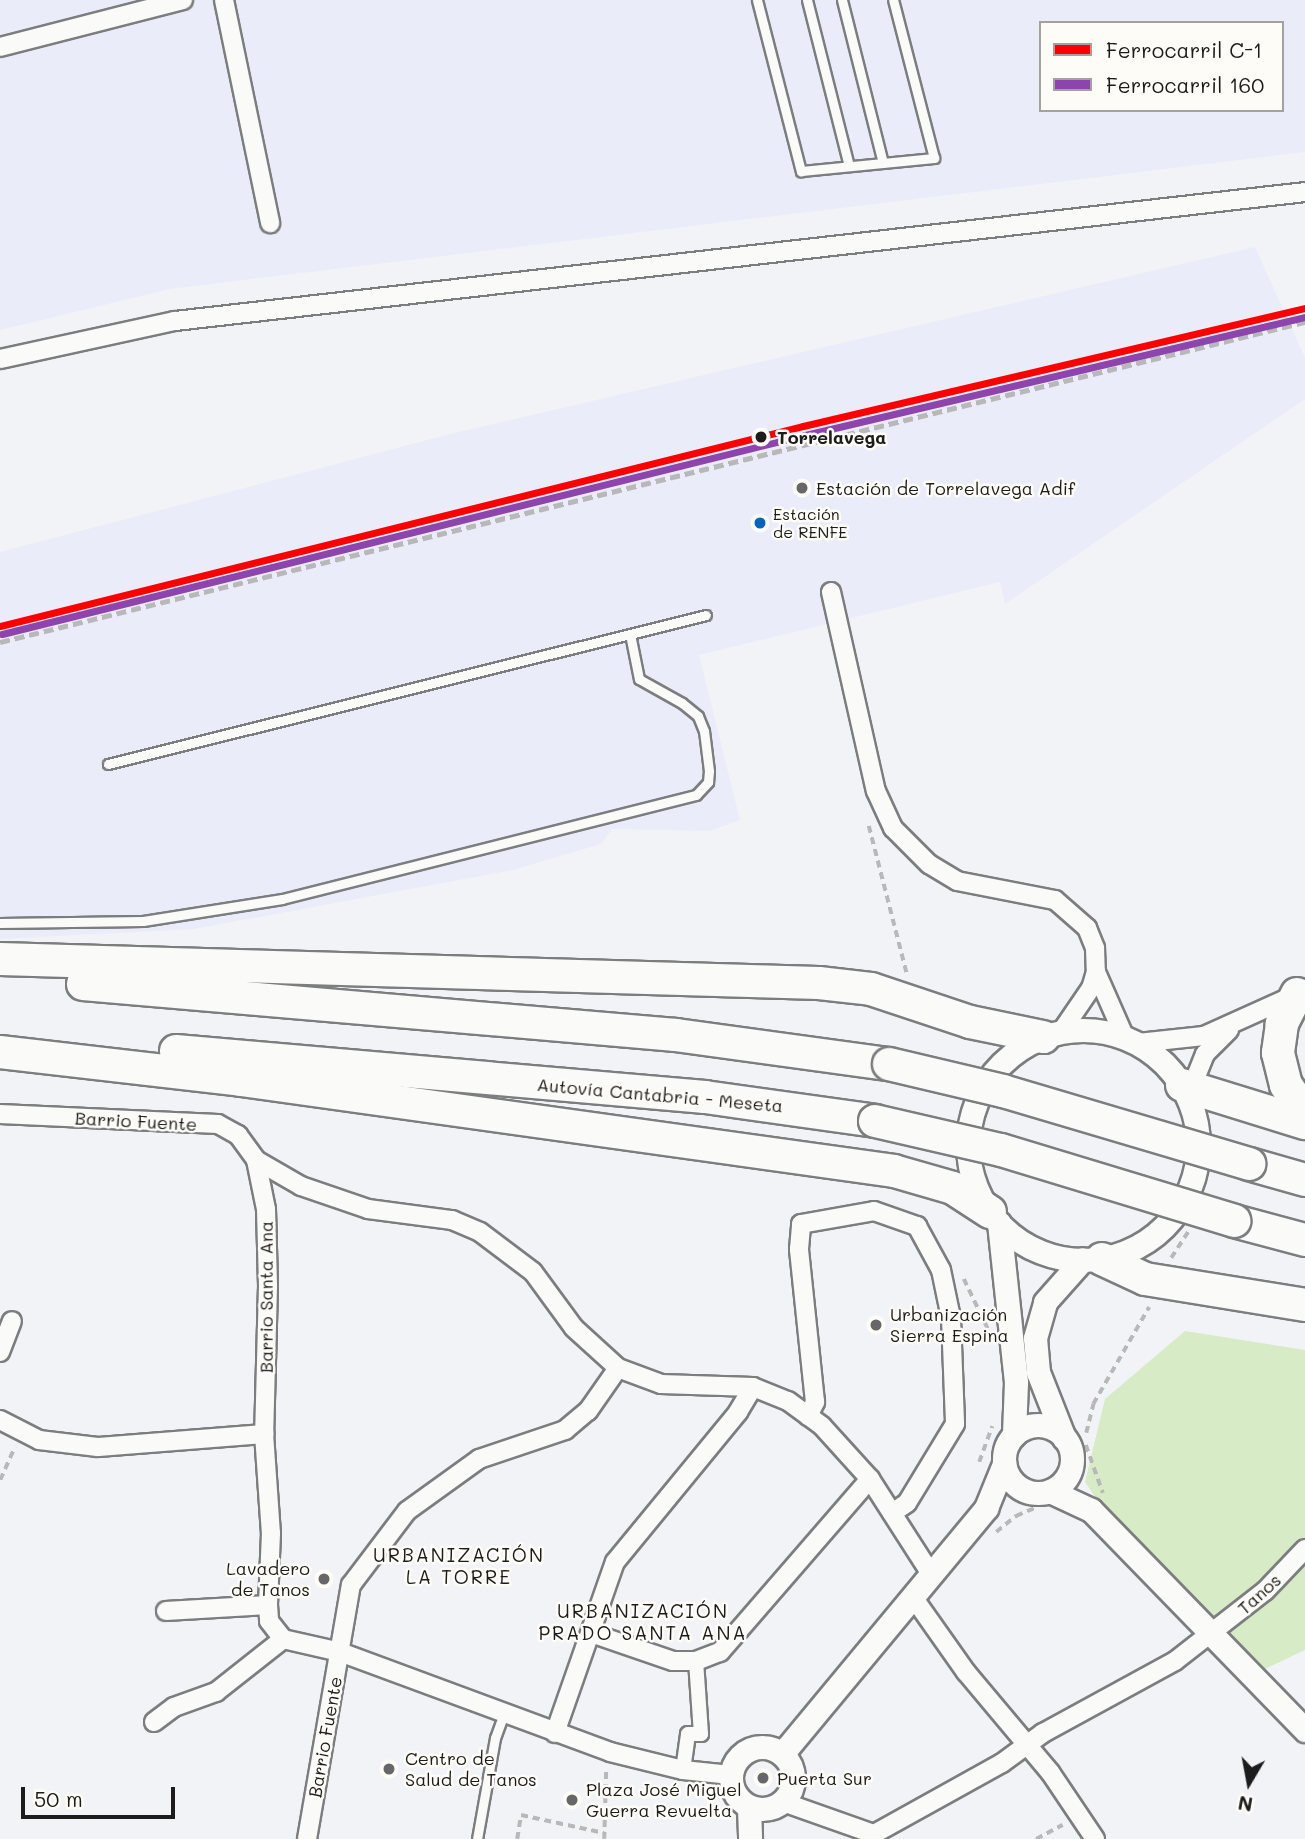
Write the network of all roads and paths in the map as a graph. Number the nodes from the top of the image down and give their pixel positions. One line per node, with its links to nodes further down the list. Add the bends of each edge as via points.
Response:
1 (183, 0): 7 (street)
2 (224, 0): 11 (street)
3 (757, 0): 9 (lane, via 801,171)
4 (807, 0): 9 (lane)
5 (842, 0): 8 (lane)
6 (892, 0): 8 (lane, via 934,158)
7 (0, 47)
8 (883, 163): 9 (lane)
9 (849, 166)
10 (1305, 192): 12 (street, via 175,321)
11 (270, 223)
12 (0, 359)
13 (831, 592): 19 (street, via 876,791 893,828 929,864 957,881 986,890 1041,896 1067,907 1092,938)
14 (706, 615): 15 (lane)
15 (630, 634): 16 (lane); 17 (lane, via 639,679 690,710 704,731 708,782 696,795 282,899 143,921)
16 (108, 764)
17 (0, 923)
18 (0, 959): 23 (highway, via 819,983 881,991 970,1022)
19 (1096, 972): 23 (street); 25 (street)
20 (0, 977): 32 (highway, bridge, via 640,1031 890,1063 1003,1091)
21 (1301, 991): 22 (street); 28 (highway, via 1282,1024 1278,1053 1286,1085)
22 (1232, 1027): 25 (street, via 1204,1036); 27 (street, via 1205,1054)
23 (1052, 1035): 25 (street, via 1095,1030); 33 (street, via 1014,1053 989,1077 972,1116 968,1144 972,1173)
24 (0, 1036): 35 (highway, Autovía Cantabria - Meseta, bridge, via 705,1097 875,1121 1001,1150)
25 (1132, 1041): 27 (street, via 1155,1055)
26 (0, 1052): 33 (highway, via 228,1078 882,1169 939,1183)
27 (1187, 1090): 30 (highway); 36 (street, via 1199,1153 1187,1194 1153,1235)
28 (1305, 1112)
29 (0, 1114): 31 (street, Barrio Fuente, via 218,1124 238,1135)
30 (1305, 1123)
31 (256, 1160): 41 (street, via 301,1186 368,1209 452,1220 481,1232 533,1272 574,1328); 46 (street, Barrio Santa Ana, via 266,1209 268,1273)
32 (1305, 1180)
33 (995, 1217): 36 (street, via 1037,1250); 47 (street, via 1016,1382)
34 (1190, 1229): 37 (path)
35 (1305, 1240)
36 (1093, 1259): 37 (highway); 48 (street, via 1045,1302 1035,1338 1038,1372)
37 (1160, 1282): 38 (highway); 54 (path, via 1141,1325 1093,1404 1086,1436)
38 (1305, 1304)
39 (12, 1321): 40 (street)
40 (0, 1352)
41 (618, 1368): 42 (street, via 660,1384); 65 (street, via 588,1411 565,1430 479,1459 400,1518 351,1585)
42 (753, 1388): 43 (street, via 788,1401); 62 (street, via 615,1562)
43 (808, 1416): 50 (street); 55 (street, via 815,1402 799,1248 801,1224 874,1211 918,1226 941,1270 951,1318 955,1424 906,1503)
44 (0, 1420): 45 (street)
45 (22, 1432): 46 (street, via 39,1440 98,1447); 51 (path)
46 (264, 1434): 60 (street, Barrio Santa Ana, via 271,1533)
47 (1014, 1435): 48 (street, via 1037,1425); 49 (street)
48 (1068, 1449): 52 (street, via 1064,1481); 54 (street)
49 (1003, 1464): 52 (street, via 1013,1483); 53 (street)
50 (870, 1479): 55 (street); 66 (street, via 729,1645)
51 (0, 1480)
52 (1041, 1496): 53 (street); 54 (street); 56 (path)
53 (986, 1507): 58 (street)
54 (1100, 1507): 63 (street, via 1144,1569)
55 (892, 1513): 58 (street)
56 (994, 1533)
57 (1305, 1549): 63 (street, Tanos, via 1265,1591)
58 (931, 1574): 59 (street)
59 (913, 1597): 71 (street, via 953,1656); 73 (street)
60 (268, 1605): 61 (street); 64 (street, via 269,1621)
61 (166, 1611)
62 (594, 1634): 66 (street, via 661,1658); 70 (street)
63 (1210, 1636): 69 (street); 71 (street, Tanos)
64 (283, 1639): 65 (street, Barrio Fuente); 68 (street, via 216,1692 174,1707)
65 (340, 1652): 67 (street); 81 (street, Barrio Fuente)
66 (696, 1661): 74 (street, via 701,1734 688,1734)
67 (504, 1713): 70 (street); 82 (lane, via 495,1738)
68 (153, 1722)
69 (1305, 1730)
70 (555, 1733): 72 (street)
71 (1027, 1745): 78 (street); 80 (street, Tanos)
72 (610, 1752): 74 (street); 79 (path, via 603,1782)
73 (782, 1754): 75 (street, via 764,1747 746,1751); 76 (street, via 793,1772)
74 (683, 1770): 75 (street)
75 (731, 1775): 77 (street, via 737,1797)
76 (783, 1802): 77 (street, via 767,1810); 80 (street)
77 (749, 1807): 85 (street)
78 (1081, 1815): 86 (path); 87 (street)
79 (604, 1833): 83 (path, via 522,1815); 84 (path)
80 (874, 1837)
81 (307, 1839)
82 (477, 1839)
83 (517, 1839)
84 (604, 1839)
85 (750, 1839)
86 (1037, 1839)
87 (1095, 1839)

